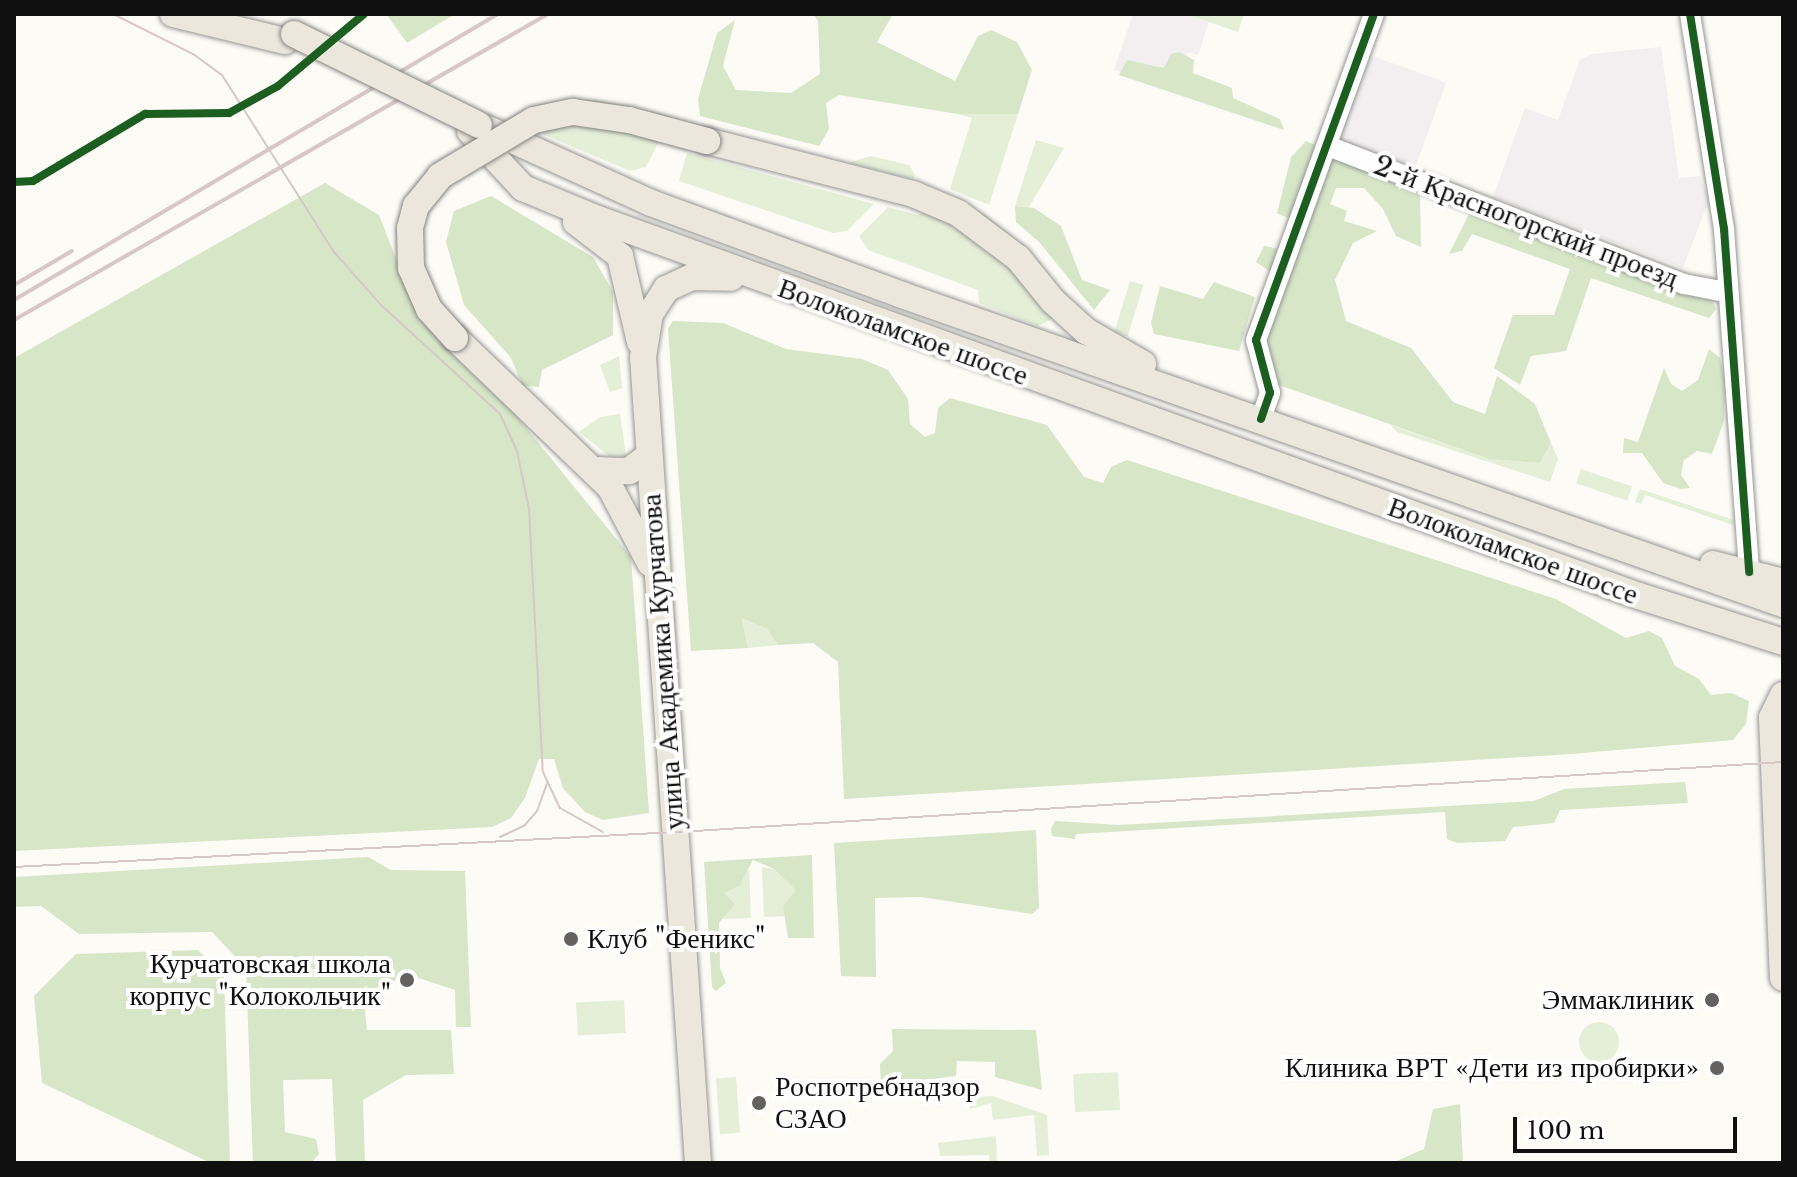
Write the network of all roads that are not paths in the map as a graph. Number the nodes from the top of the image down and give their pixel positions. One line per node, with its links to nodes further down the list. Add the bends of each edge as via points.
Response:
1 (173, 14): 5 (main road, Волоколамское шоссе)
2 (250, 14): 5 (main road, Волоколамское шоссе)
3 (1374, 14): 7 (street)
4 (1690, 14): 10 (street, via 1724,229)
5 (289, 38): 6 (main road, Волоколамское шоссе)
6 (475, 128): 8 (main road, Волоколамское шоссе); 12 (main road, Волоколамское шоссе, via 651,203)
7 (1328, 146): 10 (street, 2-й Красногорский проезд, via 1684,284); 12 (street, via 1256,340 1270,393)
8 (523, 188): 9 (main road, Волоколамское шоссе); 11 (main road, via 606,241 620,256)
9 (785, 290): 11 (main road, улица Академика Курчатова, via 726,277 683,279 654,305); 19 (main road, Волоколамское шоссе)
10 (1726, 292): 16 (street, via 1749,519)
11 (643, 357): 13 (main road, улица Академика Курчатова)
12 (1256, 417): 14 (main road, bridge, via 1086,331 994,237 958,213 913,194 629,120 592,113 550,116 512,131 440,176 416,206 410,228 411,268 429,309 455,338); 15 (main road, Волоколамское шоссе)
13 (649, 456): 14 (main road, via 629,471); 17 (main road, улица Академика Курчатова)
14 (596, 470): 17 (main road, via 628,513)
15 (1604, 540): 16 (main road, Волоколамское шоссе); 20 (main road, Волоколамское шоссе)
16 (1749, 572): 18 (main road, Волоколамское шоссе)
17 (658, 581): 26 (main road, улица Академика Курчатова)
18 (1783, 582)
19 (1661, 604): 21 (main road, Волоколамское шоссе); 22 (main road, Волоколамское шоссе)
20 (1783, 604)
21 (1783, 642)
22 (1783, 657)
23 (1783, 695): 24 (main road, via 1773,706)
24 (1778, 740): 25 (main road)
25 (1783, 978)
26 (698, 1163)

